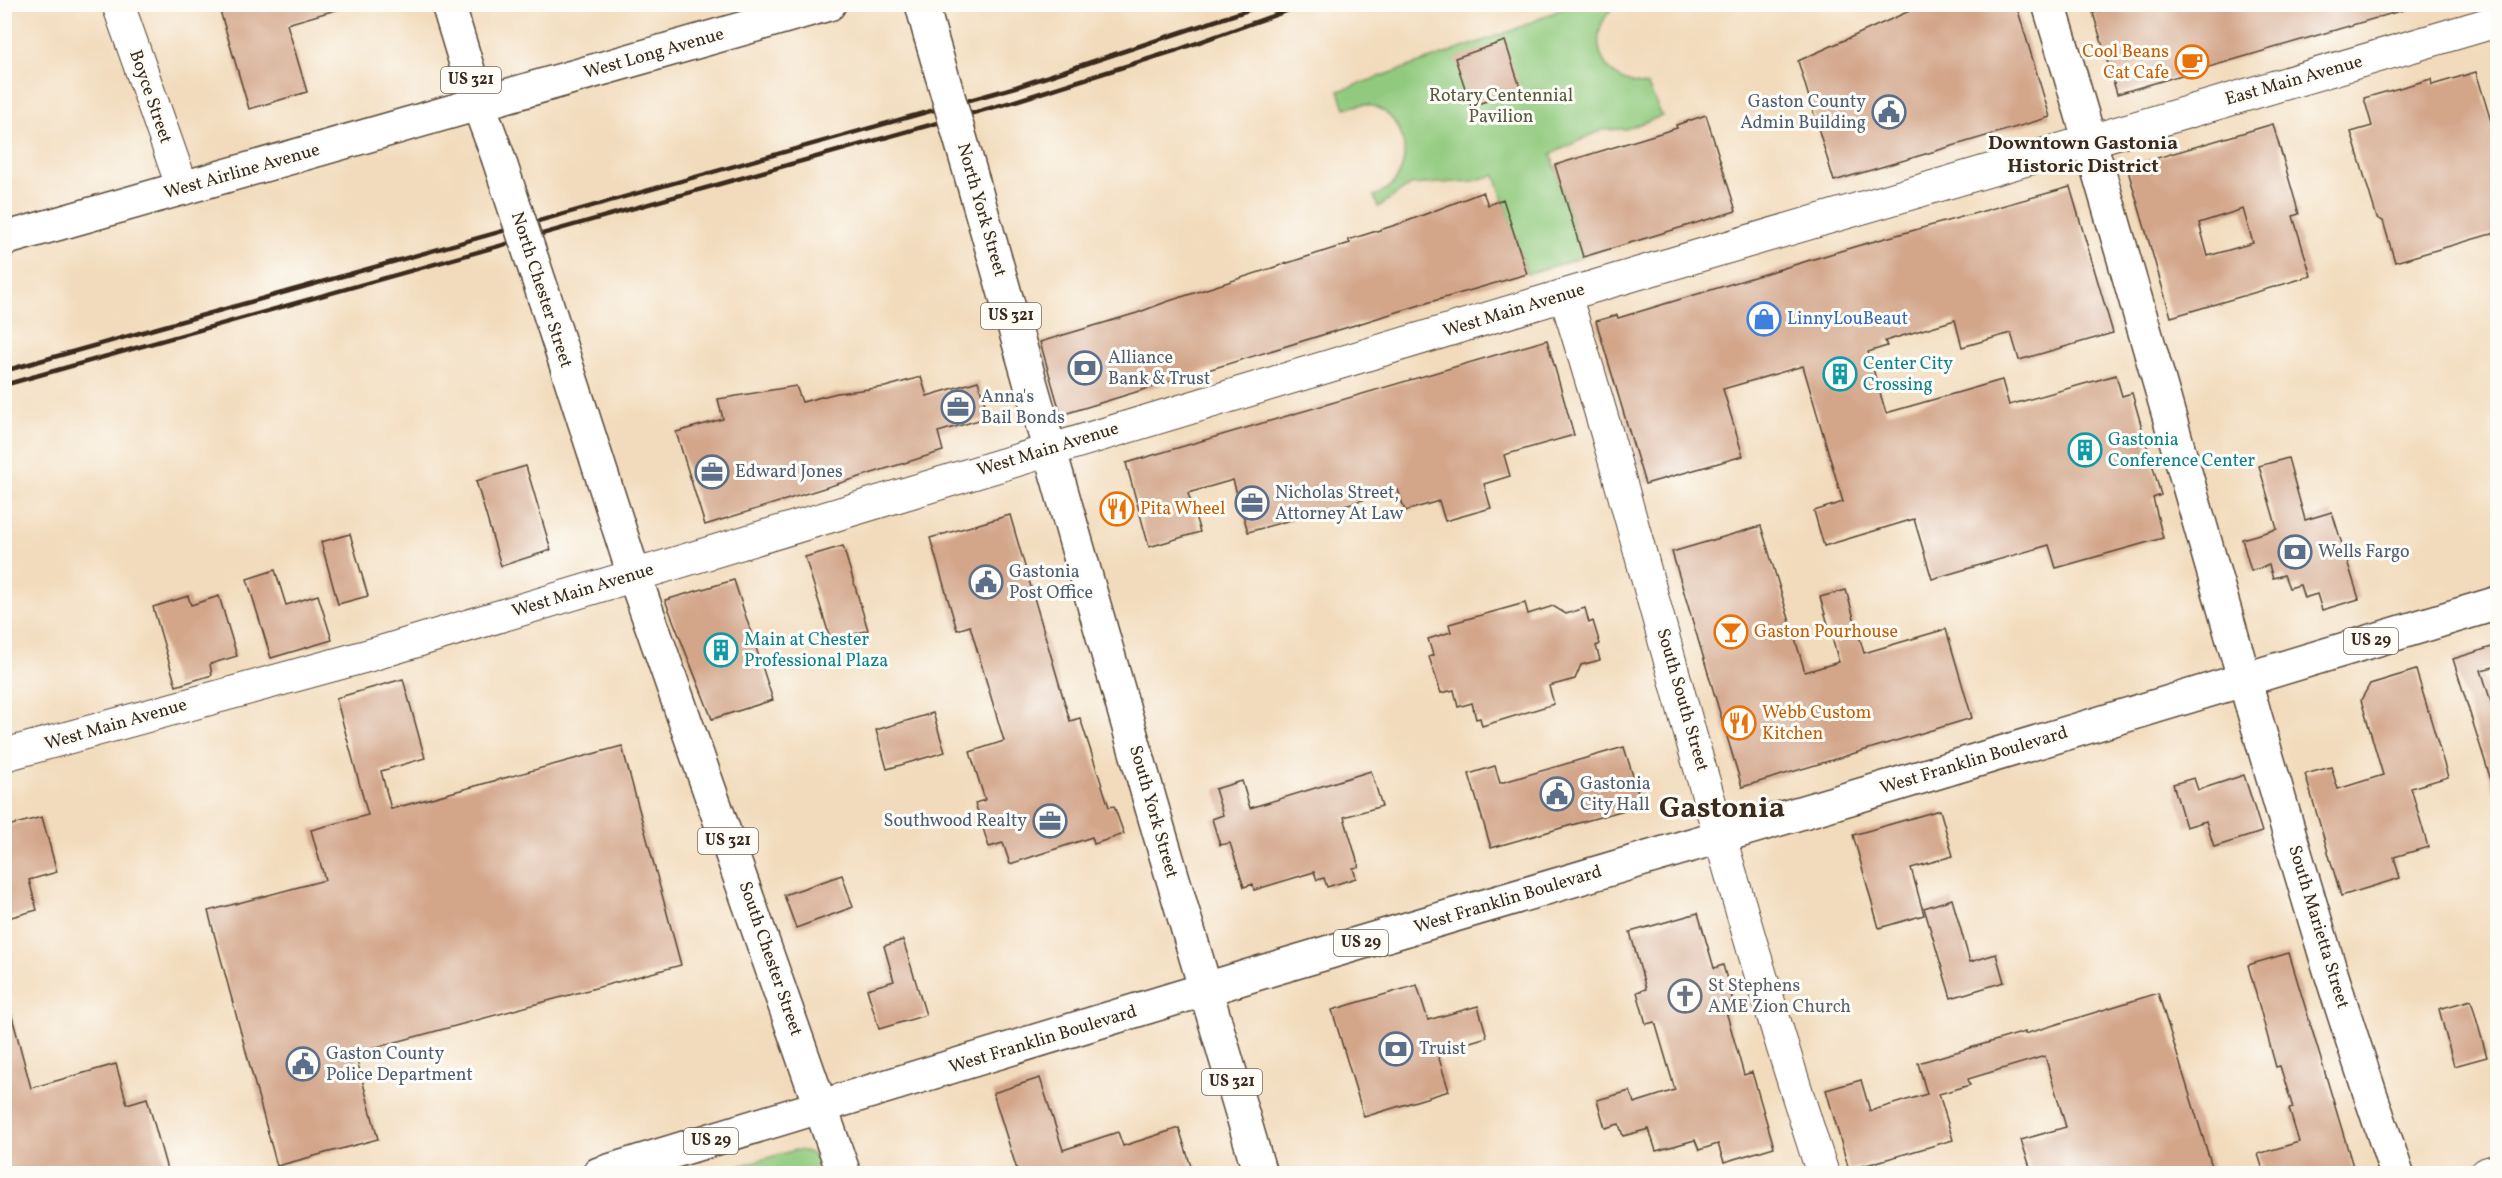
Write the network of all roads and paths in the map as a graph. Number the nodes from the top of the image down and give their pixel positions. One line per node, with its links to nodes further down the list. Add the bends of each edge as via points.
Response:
1 (118, 4): 9 (street, Boyce Street)
2 (448, 4): 7 (main road, North Chester Street / US 321)
3 (830, 4): 7 (main road, West Long Avenue)
4 (2049, 4): 8 (main road, South Marietta Street)
5 (926, 19): 12 (main road, North York Street / US 321, bridge)
6 (2498, 21): 8 (street, East Main Avenue)
7 (478, 103): 9 (main road, West Airline Avenue); 13 (main road, North Chester Street / US 321, bridge)
8 (2090, 141): 11 (street, West Main Avenue); 15 (main road, South Marietta Street)
9 (183, 189): 10 (main road, West Airline Avenue)
10 (4, 238)
11 (1565, 296): 12 (street, West Main Avenue); 17 (street, South South Street)
12 (1049, 450): 13 (street, West Main Avenue); 18 (main road, South York Street / US 321)
13 (634, 575): 16 (street, West Main Avenue, via 374,654); 19 (main road, South Chester Street / US 321)
14 (2498, 603): 15 (main road, US 29)
15 (2245, 680): 17 (main road, West Franklin Boulevard / US 29); 25 (main road, South Marietta Street, via 2321,942)
16 (4, 755)
17 (1722, 836): 18 (main road, West Franklin Boulevard / US 29); 24 (street, South South Street)
18 (1205, 990): 19 (main road, West Franklin Boulevard / US 29); 23 (main road, South York Street / US 321)
19 (822, 1107): 21 (main road, West Franklin Boulevard / US 29); 22 (main road, South Chester Street / US 321)
20 (2498, 1170): 26 (street)
21 (599, 1173)
22 (844, 1173)
23 (1260, 1173)
24 (1823, 1173)
25 (2397, 1173)
26 (2485, 1173)

